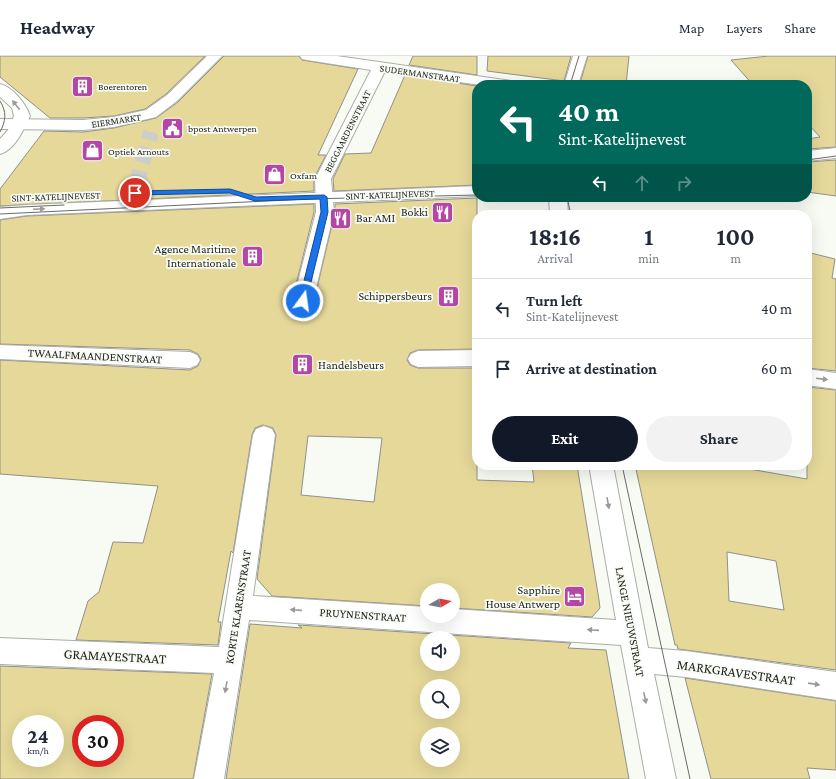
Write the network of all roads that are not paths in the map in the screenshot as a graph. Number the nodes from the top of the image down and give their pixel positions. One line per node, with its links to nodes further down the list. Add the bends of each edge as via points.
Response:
1 (215, 56): 11 (street, EIERMARKT, via 151,120 83,125)
2 (306, 56): 5 (street, SUDERMANSTRAAT)
3 (418, 56): 6 (street)
4 (580, 56): 8 (street)
5 (380, 67): 6 (street, SUDERMANSTRAAT); 16 (street, BEGGAARDENSTRAAT, via 323,179)
6 (413, 72): 7 (street, SUDERMANSTRAAT)
7 (473, 80)
8 (573, 80)
9 (0, 88): 11 (street, one-way to 9, via 22,116 19,107)
10 (0, 124): 11 (street, EIERMARKT)
11 (18, 125): 12 (street)
12 (0, 149)
13 (836, 153): 14 (street)
14 (812, 155)
15 (472, 191): 16 (street, SINT-KATELIJNEVEST)
16 (324, 197): 18 (street, SINT-KATELIJNEVEST); 20 (street, BEGGAARDENSTRAAT, via 325,212)
17 (0, 199): 18 (street, SINT-KATELIJNEVEST, via 135,190 230,191)
18 (255, 199): 19 (street, SINT-KATELIJNEVEST, one-way to 18)
19 (0, 213)
20 (303, 301)
21 (0, 352): 24 (street, TWAALFMAANDENSTRAAT)
22 (472, 358): 23 (street)
23 (418, 359)
24 (190, 360)
25 (812, 379): 26 (street, one-way to 26)
26 (836, 381)
27 (264, 435): 29 (street, KORTE KLARENSTRAAT)
28 (602, 470): 30 (street, LANGE NIEUWSTRAAT, one-way to 30)
29 (238, 607): 30 (street, PRUYNENSTRAAT, one-way to 29); 33 (street, KORTE KLARENSTRAAT)
30 (632, 633): 32 (street, LANGE NIEUWSTRAAT)
31 (0, 651): 33 (street, GRAMAYESTRAAT)
32 (637, 660): 34 (street, MARKGRAVESTRAAT, one-way to 34, via 686,664); 36 (street, LANGE NIEUWSTRAAT, one-way to 36)
33 (230, 661): 35 (street, KORTE KLARENSTRAAT, one-way to 35)
34 (836, 686)
35 (209, 779)
36 (661, 779)

